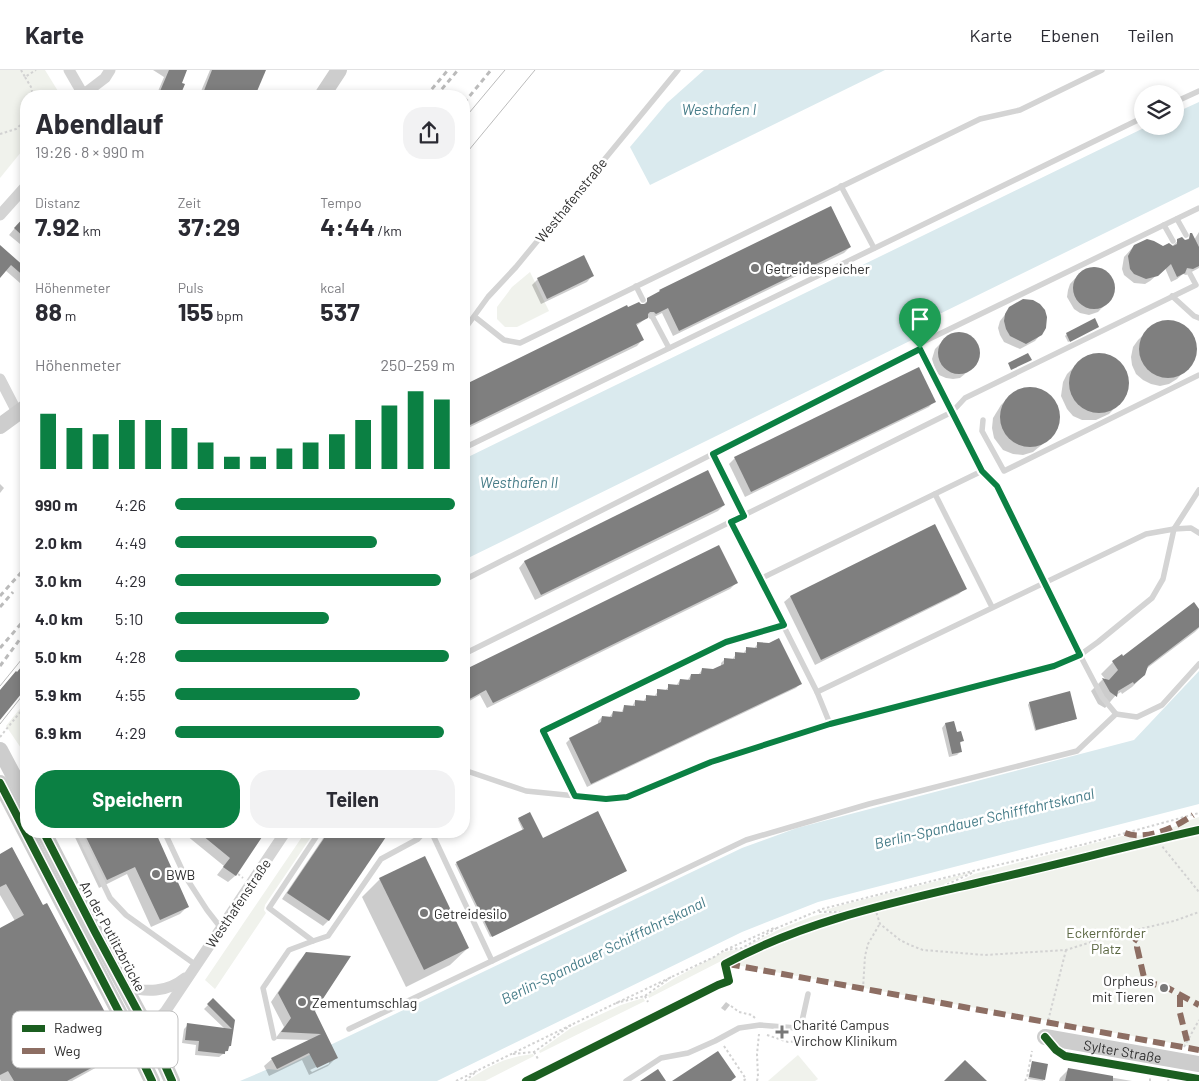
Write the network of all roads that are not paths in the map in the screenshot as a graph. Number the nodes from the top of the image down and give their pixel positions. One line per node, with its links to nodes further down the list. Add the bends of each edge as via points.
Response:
1 (69, 70): 6 (street)
2 (110, 70): 7 (street)
3 (339, 70): 8 (main road)
4 (678, 70): 27 (lane, Westhafenstraße)
5 (1102, 70): 12 (lane, via 1020,110 980,119)
6 (81, 90)
7 (90, 90)
8 (326, 90)
9 (1199, 91): 10 (lane)
10 (1184, 98)
11 (1134, 122): 20 (lane)
12 (841, 186): 20 (lane); 23 (lane)
13 (20, 192): 15 (street)
14 (1199, 208): 16 (lane)
15 (0, 214)
16 (1177, 219): 17 (lane); 18 (lane)
17 (1164, 225): 19 (lane); 31 (lane, via 925,341 920,344)
18 (1186, 236)
19 (1173, 241)
20 (874, 248): 30 (lane)
21 (1189, 272): 22 (lane)
22 (1197, 284): 24 (lane)
23 (636, 286): 25 (lane); 27 (lane, via 520,343 504,340)
24 (1172, 296): 28 (lane); 36 (lane, via 965,398)
25 (643, 300)
26 (652, 316): 30 (lane)
27 (475, 317): 29 (lane, Westhafenstraße)
28 (1199, 318)
29 (470, 323)
30 (669, 348): 39 (lane)
31 (920, 349): 36 (lane); 40 (lane)
32 (1199, 375): 37 (lane, via 1004,471 982,431)
33 (0, 379): 34 (street)
34 (20, 407)
35 (20, 411): 38 (main road)
36 (952, 412): 41 (lane); 44 (lane)
37 (983, 420)
38 (0, 426)
39 (470, 445)
40 (713, 454): 44 (lane); 48 (lane)
41 (982, 471): 43 (lane); 50 (lane, via 997,486)
42 (1199, 490): 46 (lane)
43 (935, 494): 49 (lane); 51 (lane)
44 (744, 516): 45 (lane)
45 (731, 522): 49 (lane); 53 (lane)
46 (1174, 529): 47 (lane, via 1191,528); 50 (lane, via 1146,534); 54 (lane, via 1163,579 1152,598)
47 (1199, 533)
48 (470, 577)
49 (760, 579): 52 (lane)
50 (1044, 583): 51 (lane); 54 (lane)
51 (992, 608): 56 (lane)
52 (784, 625): 56 (lane); 63 (lane, via 726,642 543,731)
53 (470, 651)
54 (1080, 655): 57 (lane, via 1102,697); 58 (lane, via 1054,666)
55 (1199, 664): 57 (lane, via 1162,704 1137,716)
56 (818, 692): 58 (lane)
57 (1116, 714): 76 (lane, via 1077,751 756,836)
58 (830, 724): 63 (lane, via 711,762 627,797)
59 (0, 750): 62 (main road)
60 (470, 774): 63 (lane, via 526,791)
61 (0, 783): 64 (main road, An der Putlitzbrücke)
62 (20, 788)
63 (575, 796)
64 (20, 818)
65 (32, 838): 74 (main road, An der Putlitzbrücke)
66 (46, 838): 74 (main road, An der Putlitzbrücke)
67 (81, 838): 77 (lane, via 110,898 126,915)
68 (167, 838): 73 (lane, via 185,876)
69 (281, 838): 73 (street, Westhafenstraße)
70 (315, 838): 75 (lane, via 269,908)
71 (419, 838): 75 (lane, via 381,858 328,936)
72 (433, 838): 76 (lane)
73 (221, 928): 77 (street, Westhafenstraße)
74 (88, 936): 78 (main road, An der Putlitzbrücke); 80 (main road, An der Putlitzbrücke)
75 (312, 941): 85 (lane, via 289,950 263,988)
76 (492, 961): 83 (lane)
77 (193, 969): 78 (street, Westhafenstraße, via 176,984 162,990); 82 (street, Westhafenstraße)
78 (125, 987): 81 (main road, An der Putlitzbrücke)
79 (808, 994): 91 (lane, via 802,1022 797,1028 759,1025 739,1028 688,1053 661,1058)
80 (121, 1011)
81 (138, 1011)
82 (166, 1011)
83 (348, 1030)
84 (1045, 1036): 86 (main road, Sylter Straße)
85 (274, 1038)
86 (1199, 1064)
87 (146, 1068): 89 (main road, An der Putlitzbrücke)
88 (166, 1068): 90 (main road, An der Putlitzbrücke)
89 (152, 1081)
90 (172, 1081)
91 (626, 1081)

